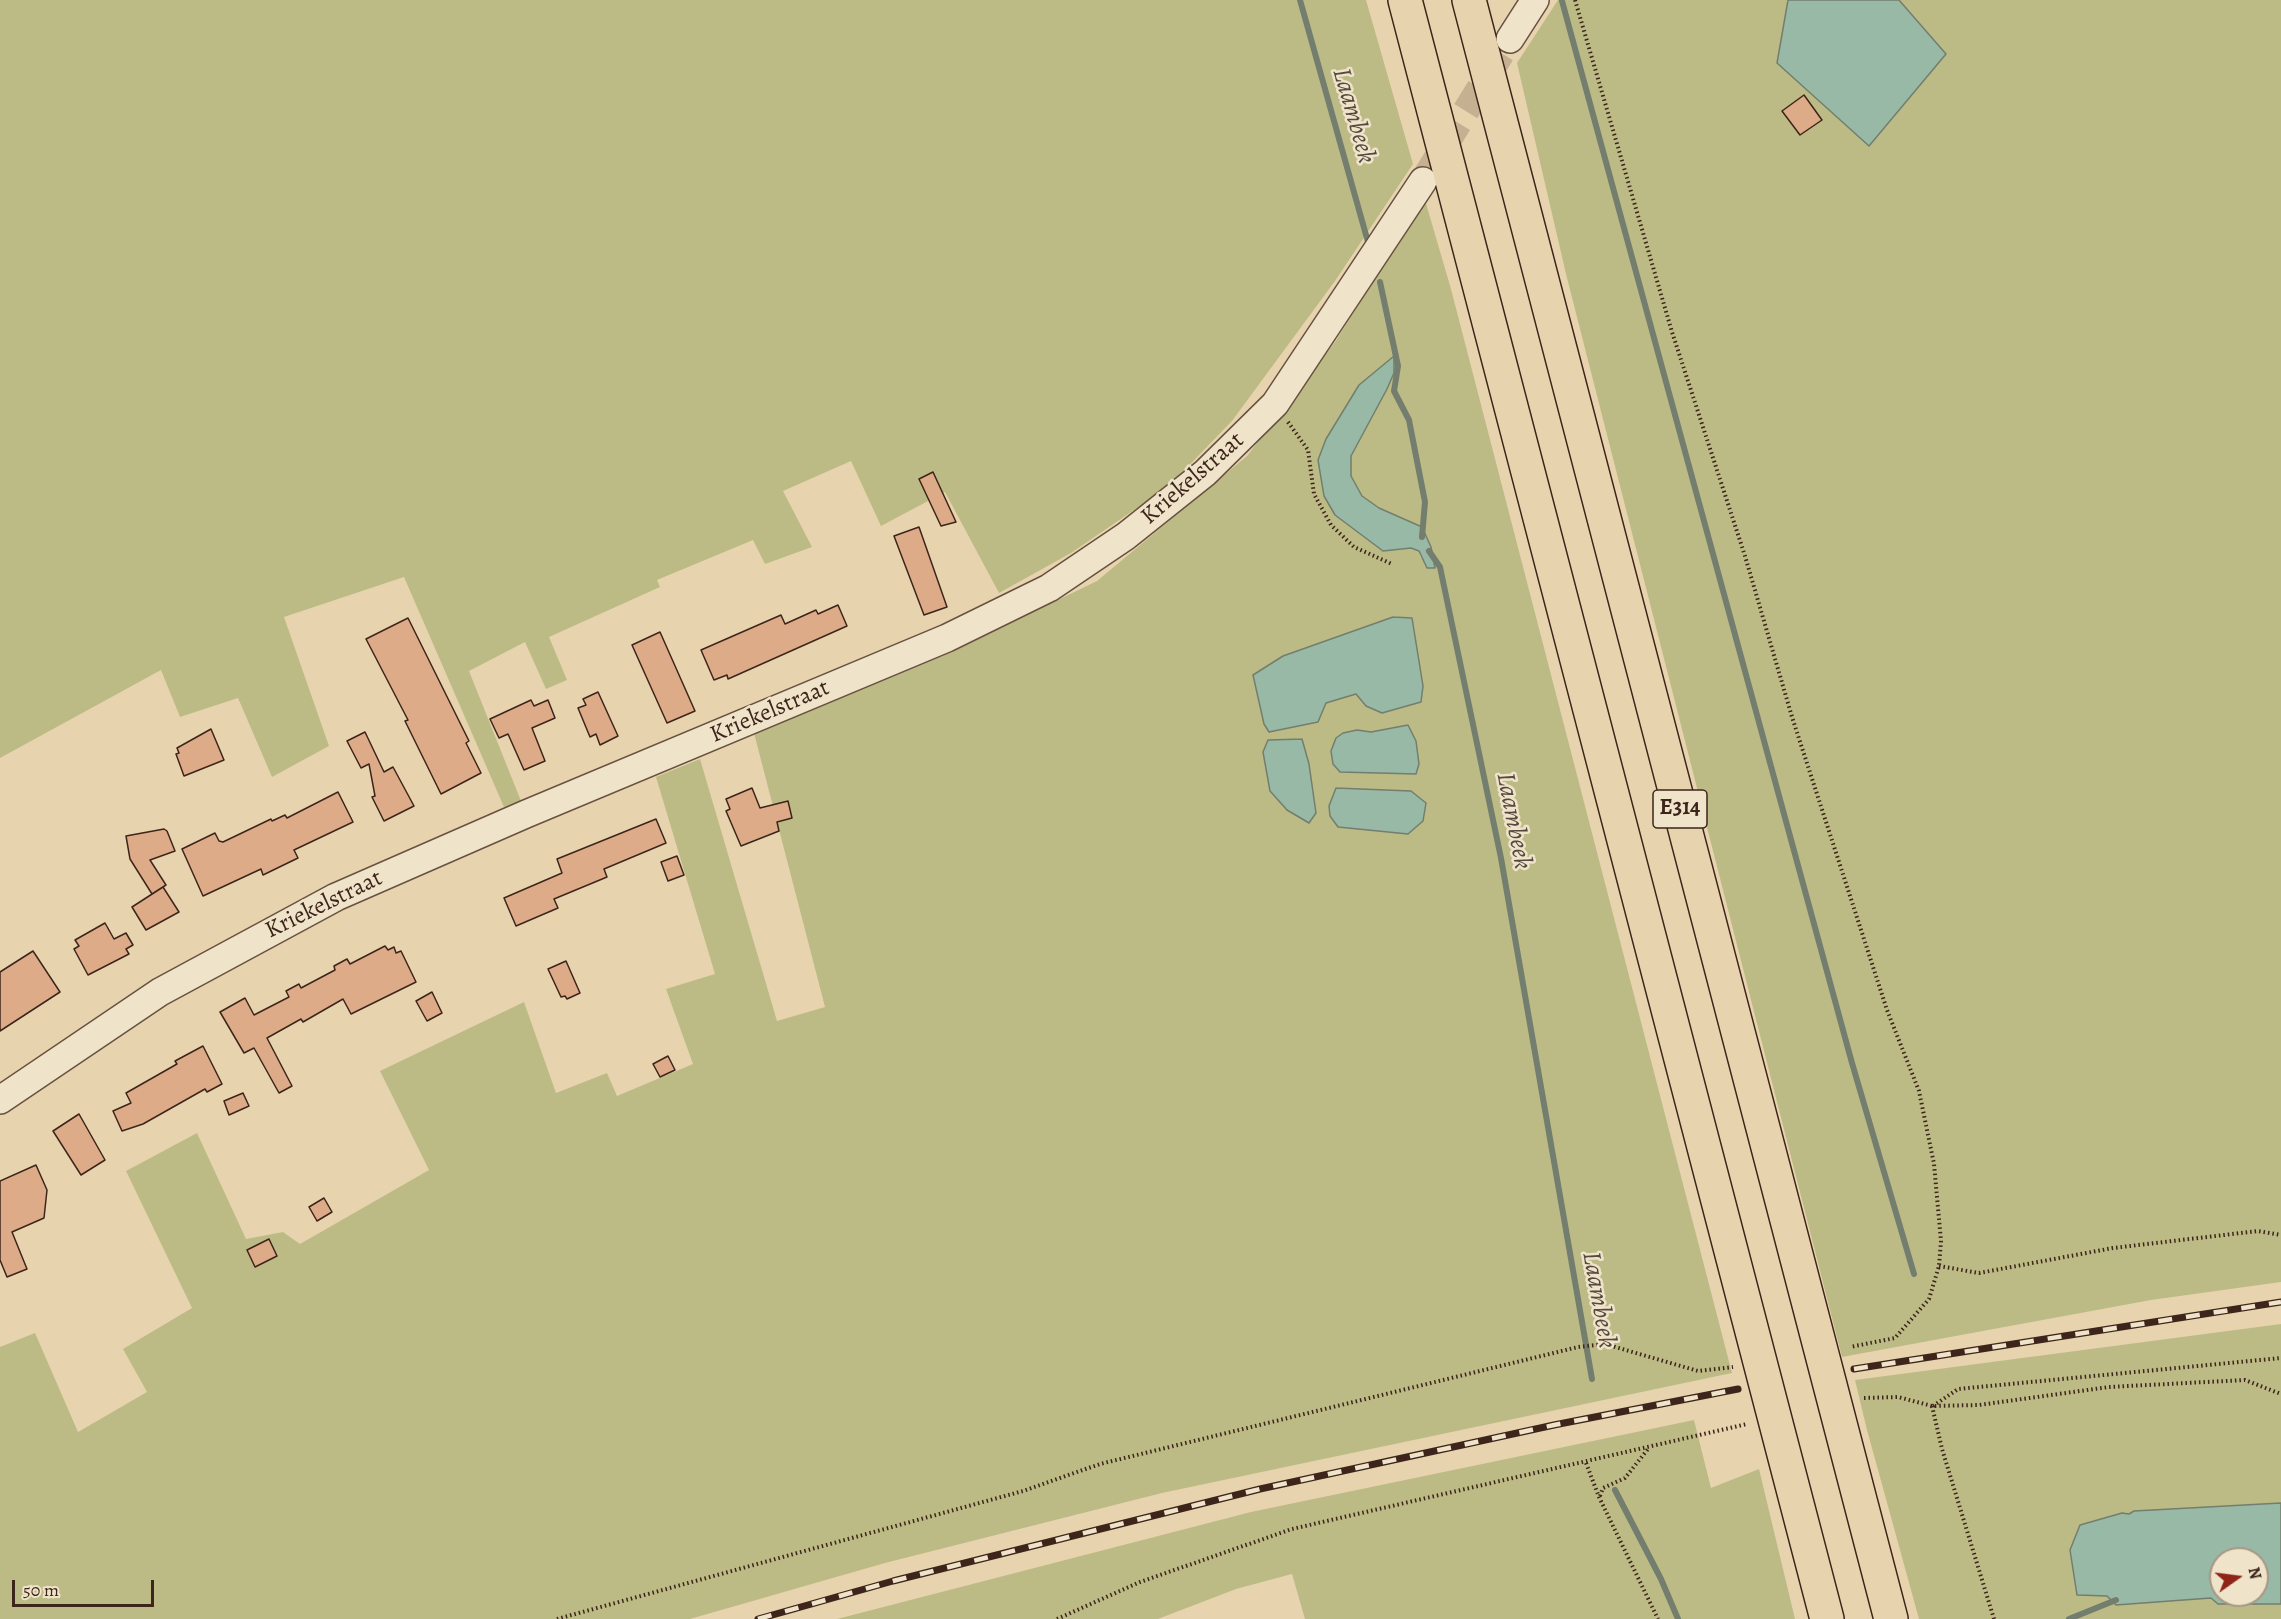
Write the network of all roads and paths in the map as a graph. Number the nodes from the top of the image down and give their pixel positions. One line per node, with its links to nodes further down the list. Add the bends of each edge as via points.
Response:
1 (1405, 0): 25 (highway, E314)
2 (1469, 0): 26 (highway, E314)
3 (1535, 0): 5 (street)
4 (1575, 0): 11 (path, via 1672,332 1745,556 1792,717 1887,1010 1919,1091 1934,1164 1941,1241)
5 (1510, 39)
6 (1422, 181): 7 (street, Kriekelstraat)
7 (1275, 404): 8 (path, via 1308,450 1314,494 1331,525 1354,547); 9 (street, Kriekelstraat, via 1205,473 1126,536 1049,588 947,638 336,897 160,992)
8 (1392, 564)
9 (0, 1100)
10 (2281, 1235): 11 (path, via 2258,1231 2114,1248 1978,1273)
11 (1939, 1266): 12 (path, via 1929,1299 1895,1338)
12 (1850, 1347)
13 (2281, 1358): 17 (path, via 1958,1389)
14 (1733, 1367): 22 (path, via 1698,1371 1605,1344 1578,1347 1100,1464 1023,1491)
15 (2281, 1394): 17 (path, via 2245,1380 2109,1387 1979,1405)
16 (1864, 1398): 17 (path, via 1898,1397)
17 (1932, 1406): 27 (path)
18 (1747, 1424): 19 (path)
19 (1648, 1449): 20 (path); 21 (path, via 1625,1478 1603,1488)
20 (1586, 1463): 21 (path); 23 (path, via 1292,1529 1140,1581)
21 (1599, 1497): 24 (path)
22 (557, 1619)
23 (1057, 1619)
24 (1658, 1619)
25 (1827, 1619)
26 (1891, 1619)
27 (1994, 1619)

